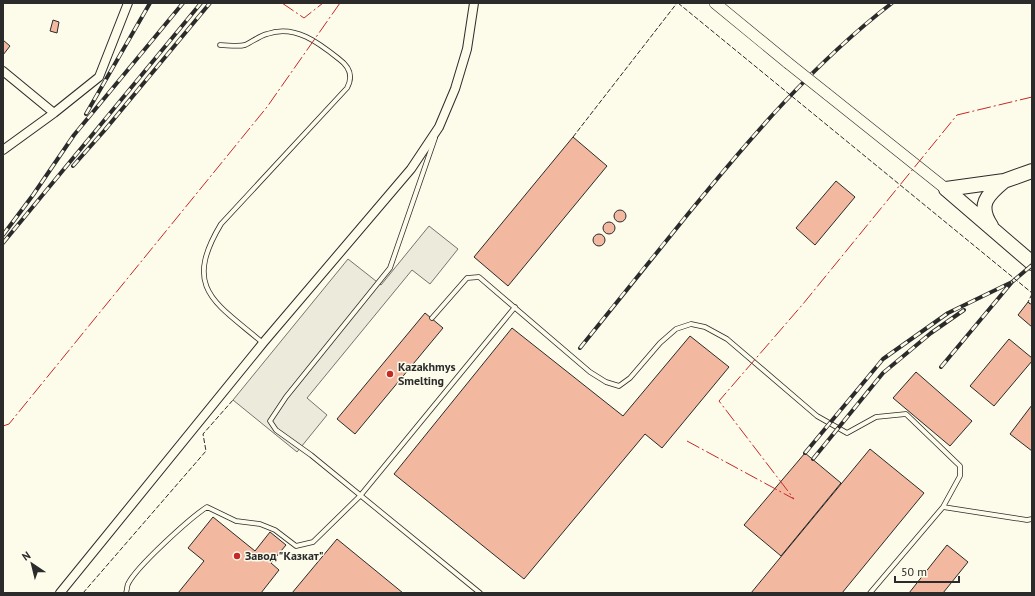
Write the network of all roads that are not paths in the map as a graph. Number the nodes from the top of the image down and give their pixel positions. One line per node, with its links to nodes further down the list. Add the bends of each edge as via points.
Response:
1 (128, 3): 6 (street, via 99,77)
2 (474, 3): 7 (street, via 467,49 455,89)
3 (715, 3): 11 (main road, bridge)
4 (220, 45): 16 (lane, via 244,45 268,33 305,35 342,60 351,76 347,88 221,224 209,244 204,262 204,282 219,305)
5 (3, 70): 6 (street)
6 (54, 113): 8 (street)
7 (439, 127): 16 (street, via 411,169); 17 (lane, via 390,268 286,397 270,421 276,430)
8 (3, 150)
9 (1032, 171): 10 (highway)
10 (1004, 182): 11 (highway); 12 (highway, via 985,200 984,211)
11 (946, 189): 12 (highway)
12 (993, 230): 13 (highway)
13 (1032, 263)
14 (515, 307): 15 (lane, via 479,277 467,278); 17 (lane); 18 (lane, via 590,372 606,382 619,386 630,378 660,343 676,329 691,324 705,326 727,339 817,416 847,434 876,417 906,414 960,466 960,476)
15 (432, 318)
16 (263, 343): 20 (street)
17 (360, 496): 21 (lane, via 313,542 296,546 275,530 260,524 236,521 207,506 191,517 141,567 128,584); 22 (lane)
18 (943, 507): 19 (lane, via 1027,520); 23 (lane)
19 (1032, 518)
20 (60, 593)
21 (126, 593)
22 (480, 593)
23 (870, 593)

